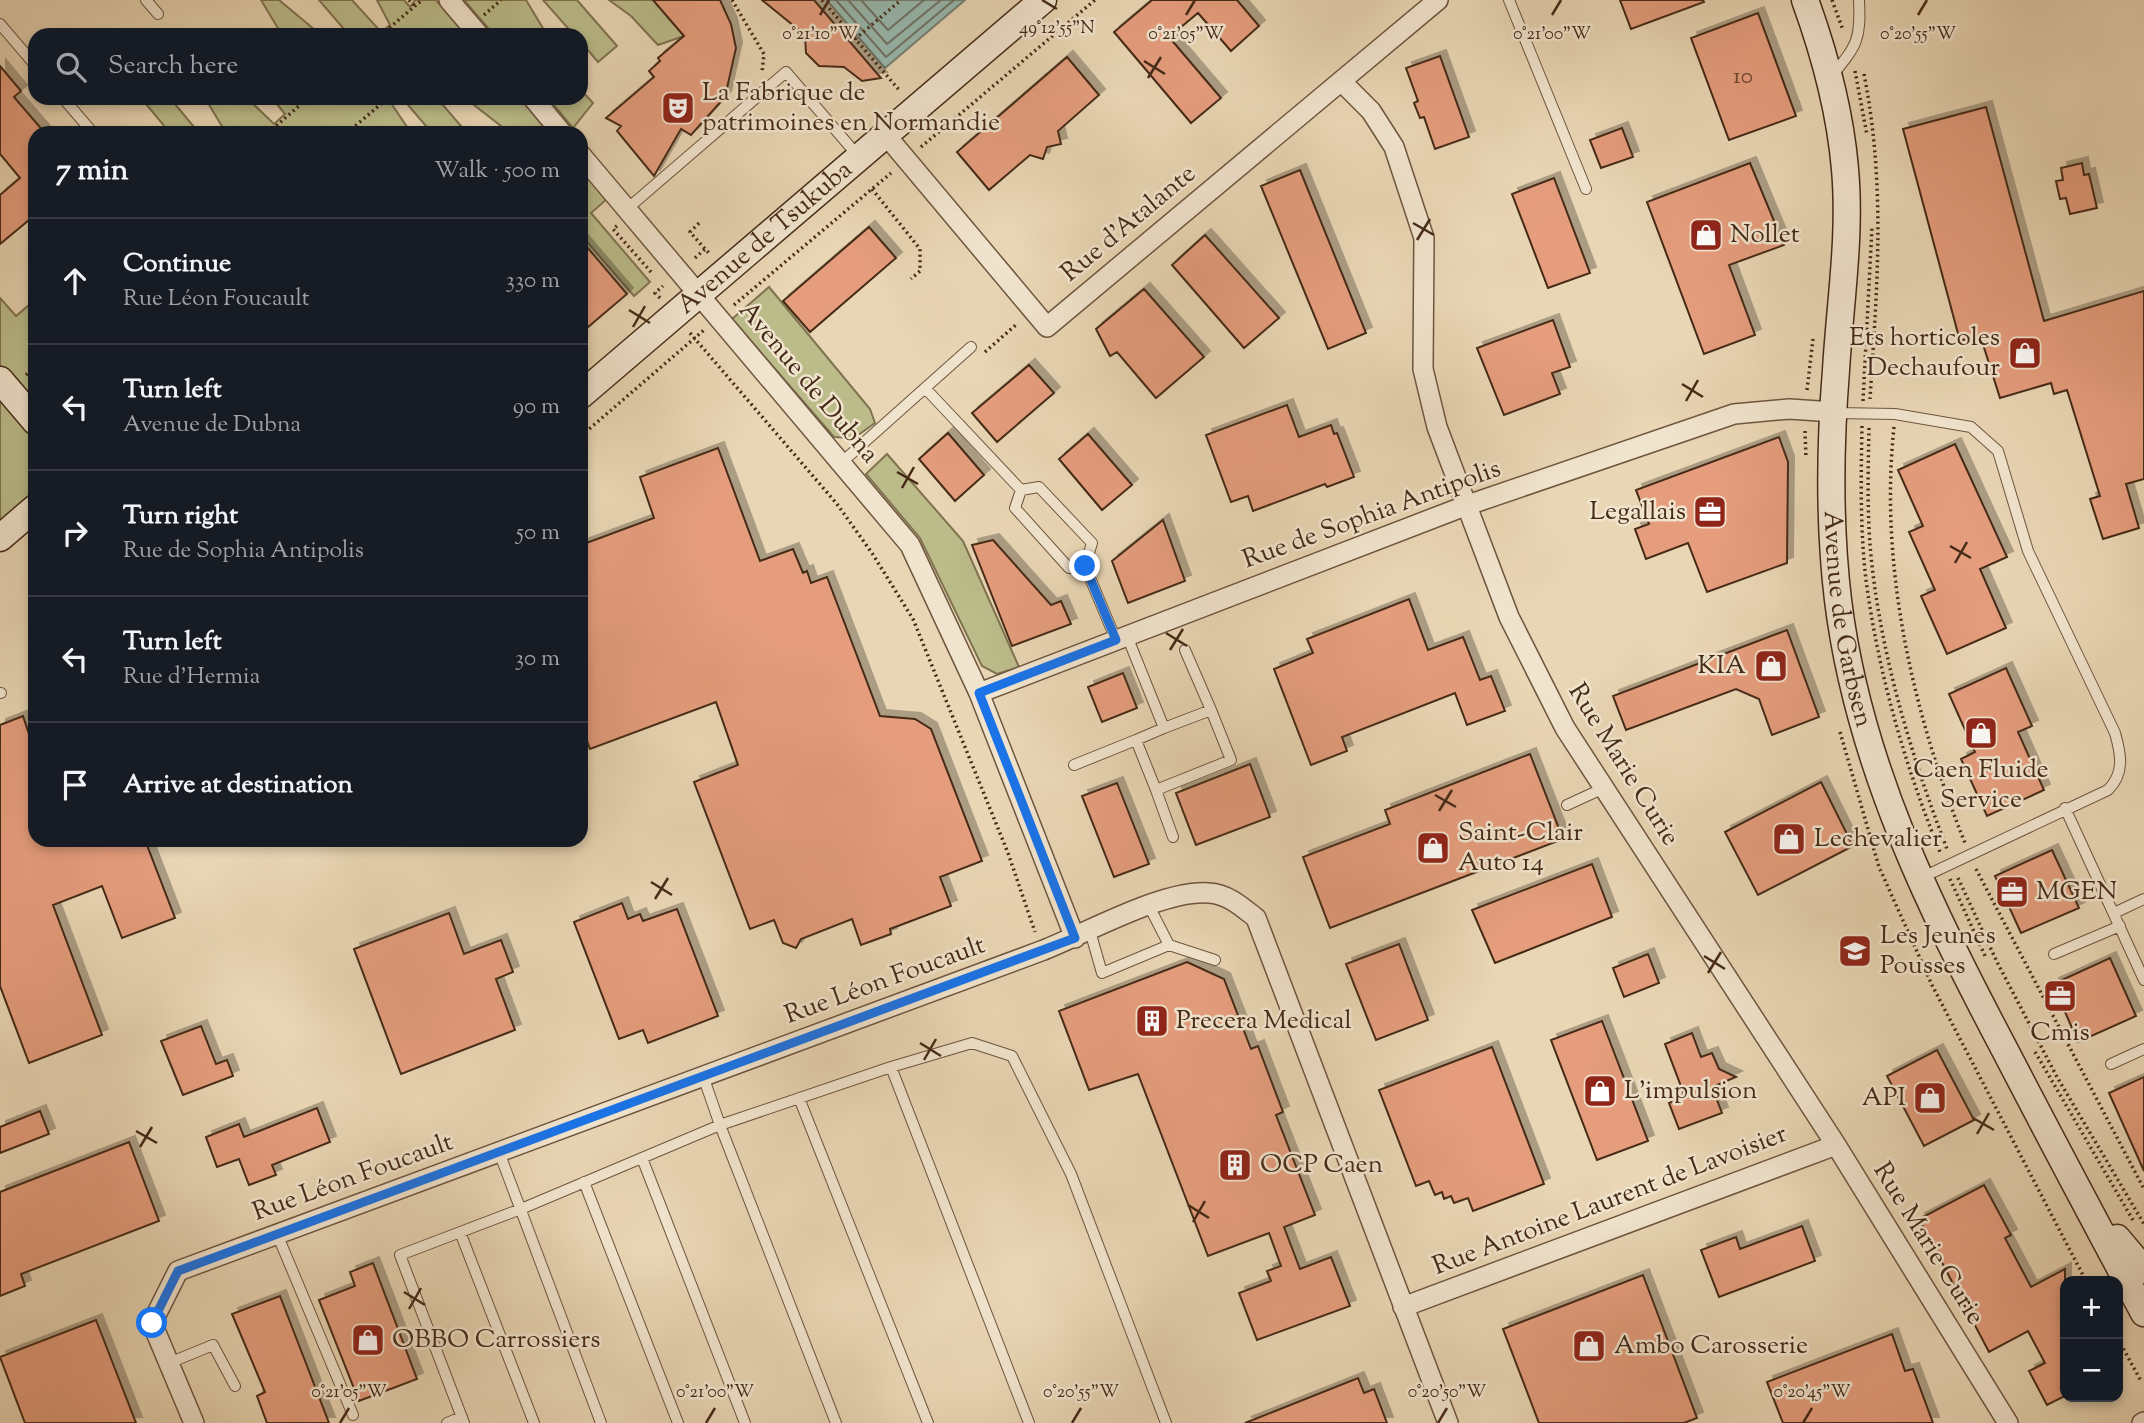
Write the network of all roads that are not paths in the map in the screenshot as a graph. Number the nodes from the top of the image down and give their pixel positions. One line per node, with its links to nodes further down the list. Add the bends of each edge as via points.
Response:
1 (146, 0): 8 (lane)
2 (449, 0): 10 (street)
3 (1043, 0): 18 (main road, Avenue de Tsukuba)
4 (1438, 0): 13 (street, Rue d'Atalante)
5 (1509, 0): 21 (lane)
6 (1805, 0): 12 (main road, Avenue de Garbsen)
7 (1859, 0): 12 (lane, via 1860,33)
8 (158, 14)
9 (0, 24): 11 (lane)
10 (473, 28)
11 (28, 57)
12 (1831, 77): 28 (main road, Avenue de Garbsen, via 1846,171 1847,229)
13 (1341, 81): 18 (street, Rue d'Atalante, via 1047,327); 32 (street, Rue Marie Curie, via 1371,111 1394,147 1424,238 1423,369)
14 (69, 105): 16 (lane)
15 (539, 105): 17 (street)
16 (87, 126)
17 (556, 126)
18 (885, 134): 19 (main road, Avenue de Tsukuba)
19 (859, 157): 22 (lane, via 786,72); 23 (main road, Avenue de Tsukuba)
20 (588, 163): 22 (street, Avenue de Dubna)
21 (1586, 189)
22 (627, 209): 23 (street, Avenue de Dubna)
23 (700, 295): 27 (main road, Avenue de Tsukuba); 30 (street, Avenue de Dubna)
24 (971, 347): 26 (lane)
25 (0, 380): 29 (main road)
26 (925, 388): 30 (lane); 31 (lane)
27 (588, 389)
28 (1834, 412): 32 (street, Rue de Sophia Antipolis, via 1789,409 1734,414); 46 (lane, via 1895,414 1971,427 1998,451 2028,551 2115,733 2122,760 2108,789); 48 (main road, Avenue de Garbsen, via 1832,501 1838,598 1850,670 1868,745)
29 (28, 413)
30 (841, 463): 38 (street, Avenue de Dubna, via 910,545)
31 (1021, 491): 35 (lane, via 1015,508 1069,568); 35 (lane, via 1039,487 1092,543)
32 (1465, 506): 36 (street, Rue de Sophia Antipolis); 43 (street, Rue Marie Curie, via 1509,617 1565,728)
33 (28, 514): 34 (main road)
34 (0, 538)
35 (1085, 566): 36 (lane)
36 (1121, 638): 38 (street, Rue de Sophia Antipolis); 40 (lane)
37 (1185, 650): 39 (lane)
38 (979, 693): 53 (street, Avenue de Dubna)
39 (1211, 710): 40 (lane); 44 (lane, via 1231,760)
40 (1164, 729): 41 (lane)
41 (1136, 740): 42 (lane); 44 (lane)
42 (1073, 765)
43 (1604, 788): 45 (lane); 64 (street, Rue Marie Curie)
44 (1156, 790): 47 (lane)
45 (1567, 806)
46 (2065, 808): 48 (lane); 51 (lane)
47 (1173, 837)
48 (1919, 878): 68 (main road, Avenue de Garbsen)
49 (2144, 899): 51 (lane)
50 (1149, 905): 53 (street, Rue Léon Foucault); 54 (lane); 73 (street, Rue Léon Foucault, via 1191,893 1210,893 1228,898 1256,918)
51 (2114, 913): 52 (lane)
52 (2120, 926): 55 (lane); 57 (lane)
53 (1083, 935): 54 (lane, via 1102,972); 61 (street, Rue Léon Foucault)
54 (1169, 945): 56 (lane)
55 (2054, 954)
56 (1216, 960)
57 (2144, 979)
58 (2144, 1049): 59 (lane)
59 (2112, 1064)
60 (891, 1067): 62 (lane); 87 (lane); 88 (lane, via 972,1043 1012,1056 1071,1174)
61 (703, 1076): 63 (lane); 65 (street, Rue Léon Foucault)
62 (799, 1098): 63 (lane); 86 (lane)
63 (720, 1125): 66 (lane); 85 (lane)
64 (1836, 1145): 73 (street, Rue Antoine Laurent de Lavoisier); 90 (street, Rue Marie Curie)
65 (499, 1152): 69 (lane); 71 (street, Rue Léon Foucault)
66 (642, 1158): 67 (lane); 84 (lane)
67 (584, 1182): 69 (lane); 83 (lane)
68 (2082, 1196): 72 (main road, Avenue de Garbsen); 74 (main road, Avenue de Garbsen)
69 (521, 1209): 70 (lane); 82 (lane)
70 (460, 1232): 78 (lane, via 400,1255); 81 (lane)
71 (277, 1234): 75 (street, Rue Léon Foucault, via 178,1271 152,1323); 77 (lane)
72 (2144, 1270)
73 (1402, 1307): 89 (street, Rue Léon Foucault)
74 (2144, 1313)
75 (169, 1363): 76 (lane, via 213,1345); 79 (street, Rue Léon Foucault)
76 (235, 1386)
77 (353, 1415)
78 (463, 1420): 80 (lane)
79 (194, 1423)
80 (447, 1423)
81 (534, 1423)
82 (601, 1423)
83 (678, 1423)
84 (745, 1423)
85 (836, 1423)
86 (928, 1423)
87 (1029, 1423)
88 (1167, 1423)
89 (1448, 1423)
90 (2008, 1423)

